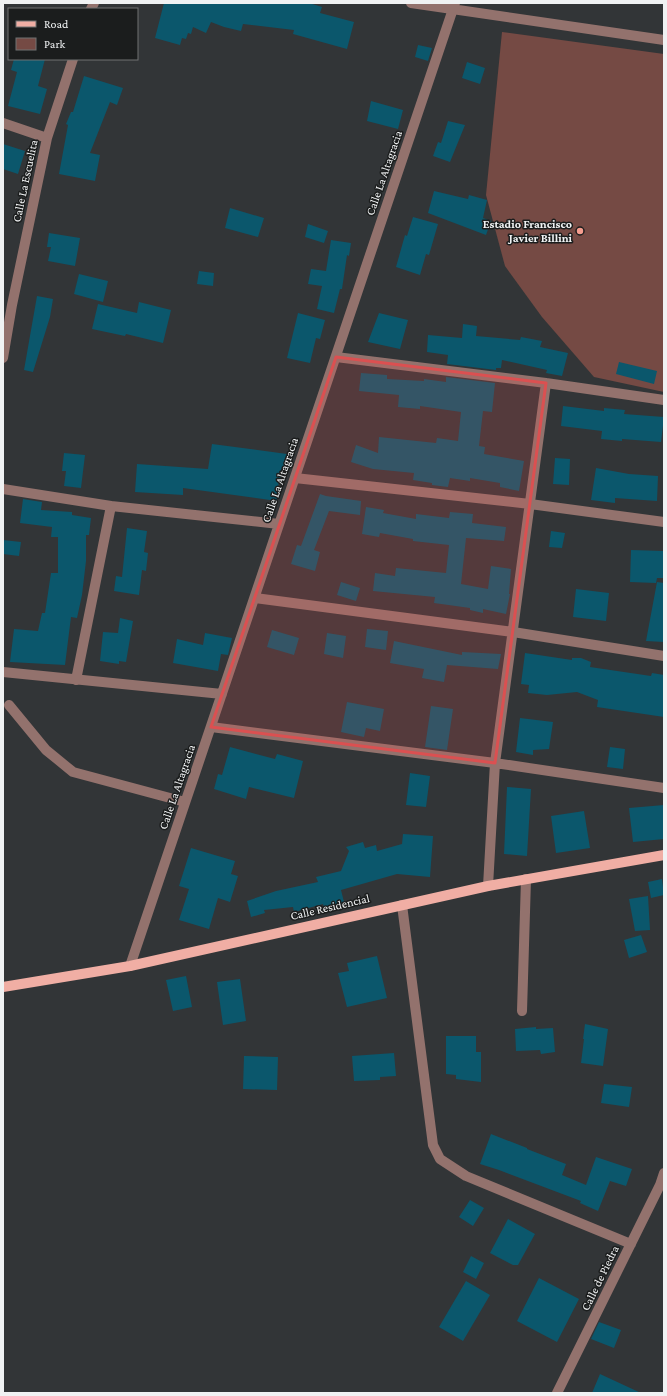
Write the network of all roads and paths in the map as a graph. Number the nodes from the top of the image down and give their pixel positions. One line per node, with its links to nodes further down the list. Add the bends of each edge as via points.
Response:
1 (411, 3): 2 (street)
2 (454, 6): 3 (street); 8 (street, Calle La Altagracia)
3 (664, 40)
4 (73, 60): 6 (street, Calle La Escuelita)
5 (3, 123): 6 (street)
6 (47, 138): 7 (street, Calle La Escuelita)
7 (8, 304): 9 (street, Calle La Escuelita)
8 (336, 357): 10 (street); 12 (street, Calle La Altagracia)
9 (3, 358)
10 (546, 383): 11 (street); 14 (street)
11 (664, 400)
12 (295, 478): 14 (street); 17 (street, Calle La Altagracia)
13 (3, 489): 15 (street)
14 (530, 504): 16 (street); 19 (street)
15 (111, 506): 17 (street); 22 (street)
16 (664, 522)
17 (279, 524): 18 (street, Calle La Altagracia)
18 (255, 598): 19 (street); 23 (street, Calle La Altagracia)
19 (513, 632): 20 (street); 26 (street)
20 (664, 656)
21 (3, 672): 22 (street)
22 (76, 680): 23 (street)
23 (222, 694): 25 (street, Calle La Altagracia)
24 (9, 705): 28 (street, via 46,750 73,772)
25 (211, 727): 26 (street); 28 (street, Calle La Altagracia)
26 (495, 763): 27 (street); 31 (street)
27 (664, 788)
28 (185, 802): 33 (street, Calle La Altagracia)
29 (664, 855): 30 (main road, Calle Residencial)
30 (526, 879): 31 (main road, Calle Residencial); 35 (street)
31 (488, 886): 32 (main road, Calle Residencial)
32 (402, 905): 33 (main road, Calle Residencial); 37 (street, via 433,1145 440,1159 466,1176)
33 (130, 966): 34 (main road, Calle Residencial)
34 (3, 987)
35 (522, 1011)
36 (664, 1173): 37 (street, Calle de Piedra)
37 (631, 1244): 38 (street, Calle de Piedra)
38 (557, 1393)

